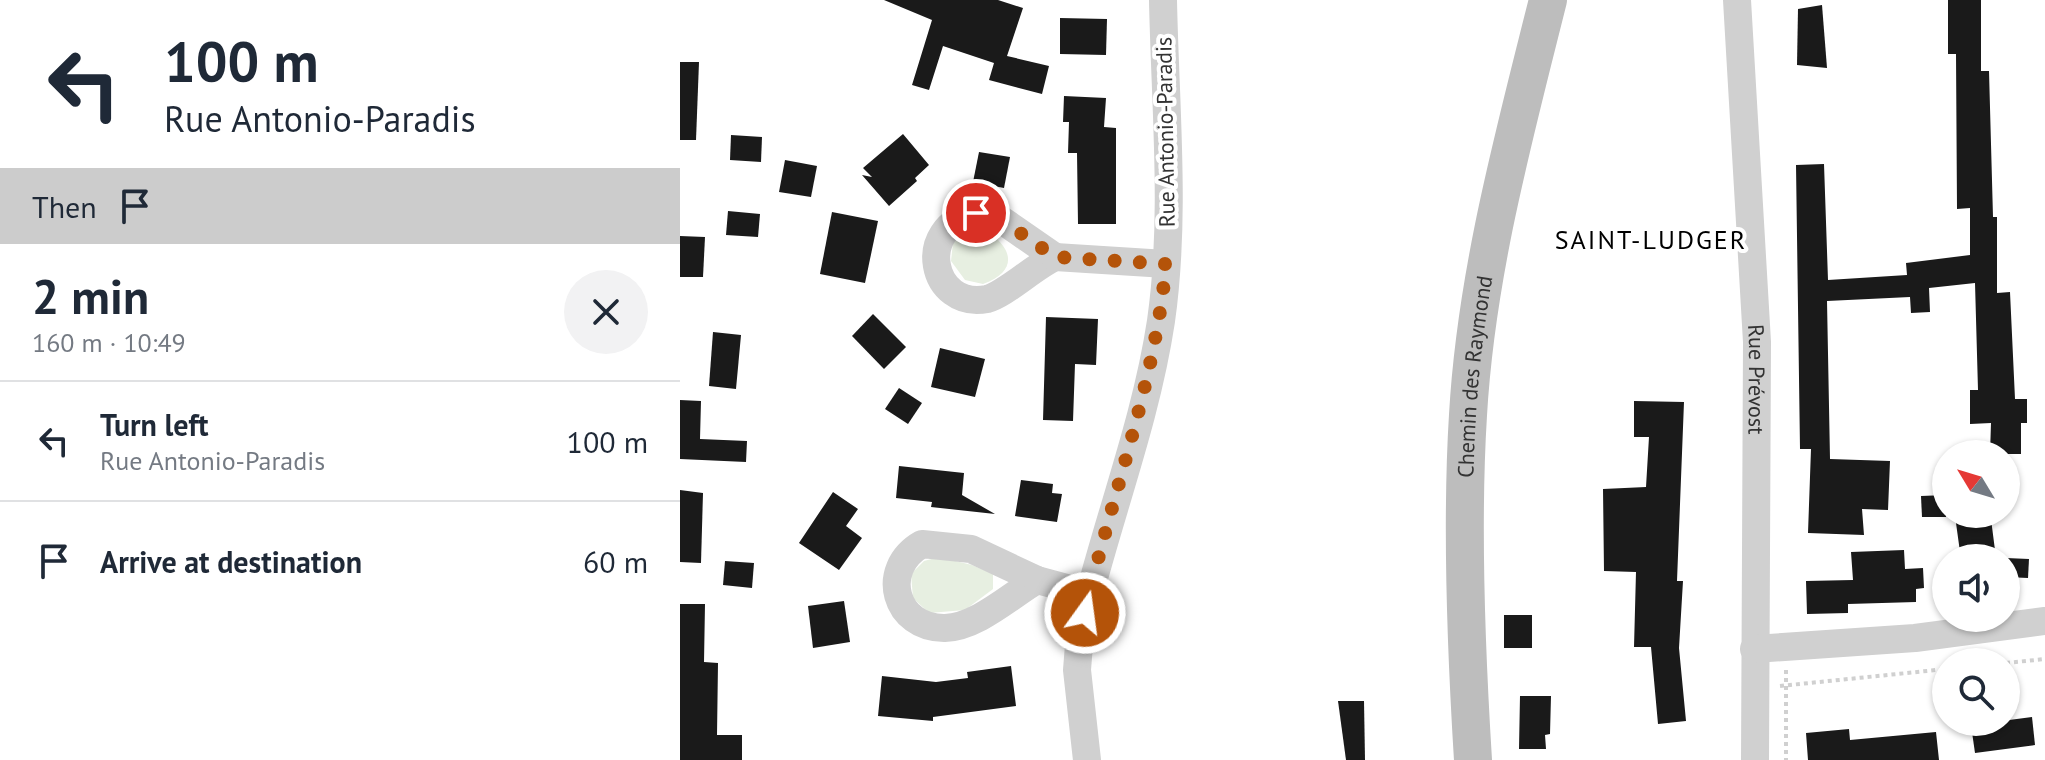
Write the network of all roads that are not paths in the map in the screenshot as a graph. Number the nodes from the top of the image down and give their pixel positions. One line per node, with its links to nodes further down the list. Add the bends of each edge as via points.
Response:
1 (1163, 0): 5 (street, Rue Antonio-Paradis)
2 (1548, 0): 11 (street, Chemin des Raymond, via 1491,238 1468,415 1467,668)
3 (1737, 0): 9 (street, Rue Prévost, via 1757,342)
4 (1055, 257): 5 (street)
5 (1166, 264): 7 (street, Rue Antonio-Paradis, via 1161,321 1145,391)
6 (1037, 580): 6 (street, via 989,555 937,543 912,550 897,569 895,587 910,614 947,628 977,619); 7 (street)
7 (1089, 594): 10 (street, Rue Antonio-Paradis, via 1077,670)
8 (2045, 621): 9 (street, via 1915,638)
9 (1754, 649): 12 (street, Rue Prévost)
10 (1087, 760)
11 (1473, 760)
12 (1755, 760)

